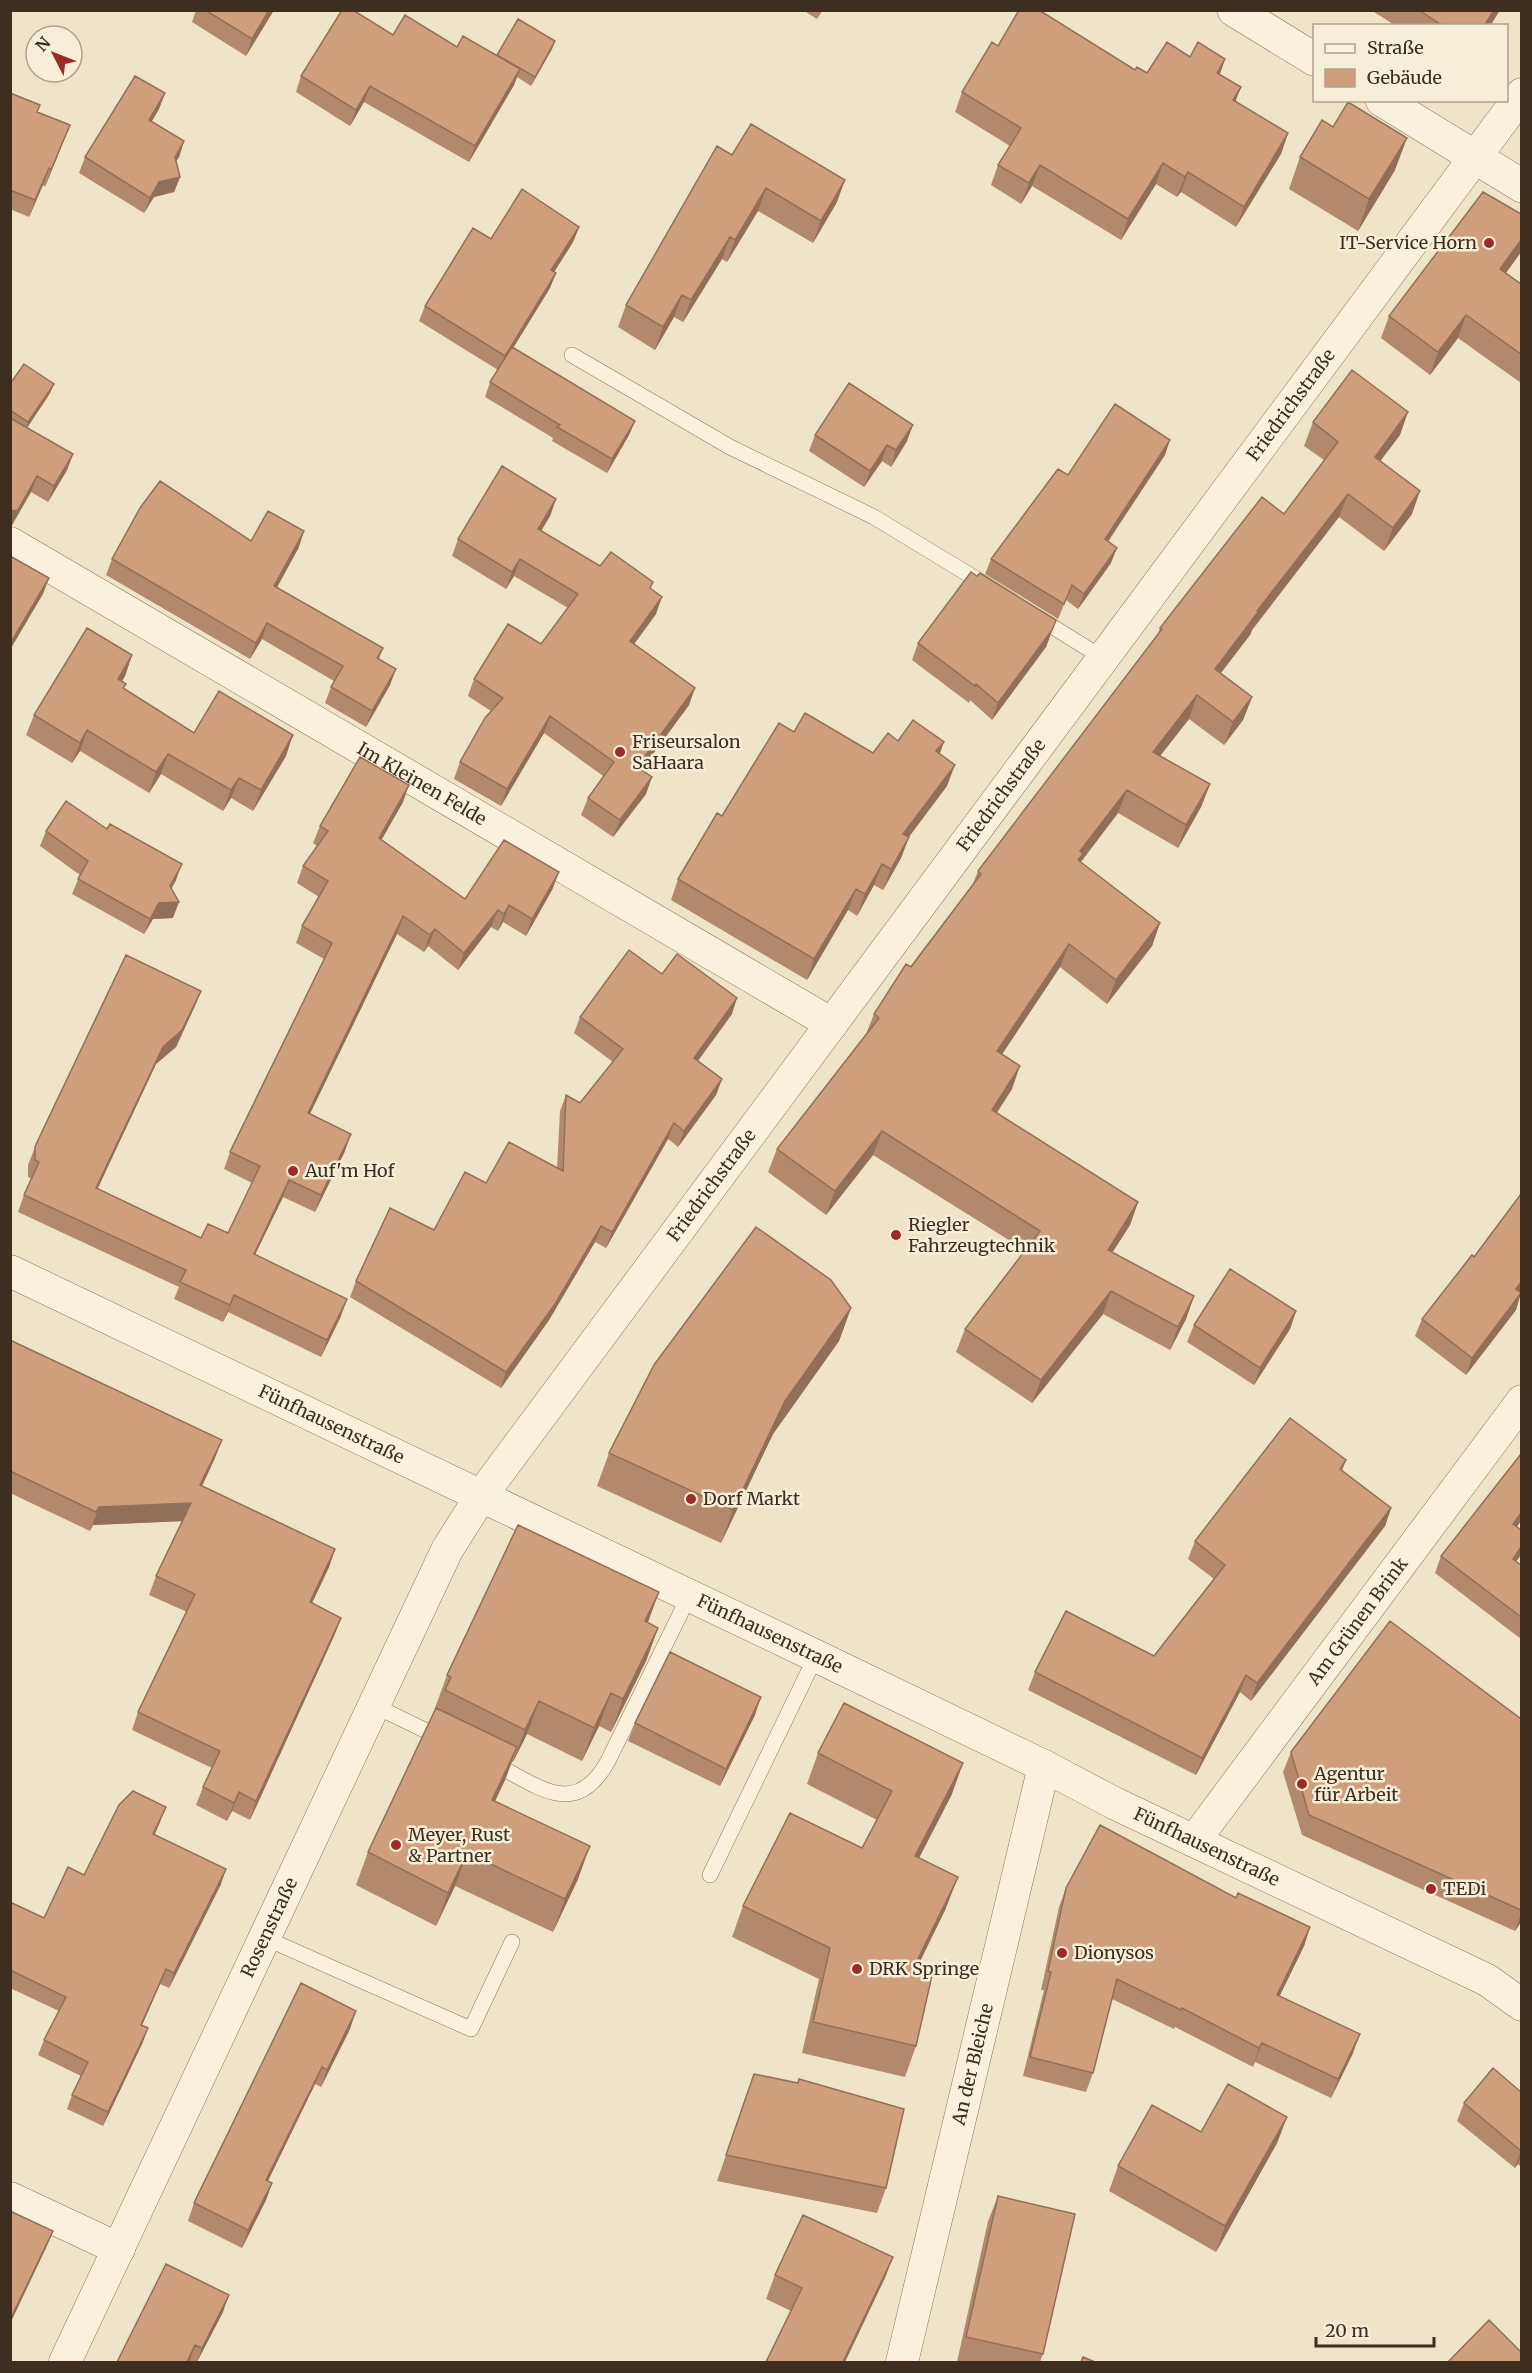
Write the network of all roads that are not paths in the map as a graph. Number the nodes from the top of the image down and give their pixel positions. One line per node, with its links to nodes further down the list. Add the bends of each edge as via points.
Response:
1 (1234, 10): 2 (street)
2 (1313, 59)
3 (1521, 94): 5 (street, Friedrichstraße)
4 (1385, 102): 5 (street)
5 (1475, 157): 6 (street); 11 (street, Friedrichstraße)
6 (1521, 186)
7 (572, 355): 9 (lane, via 730,447 874,516)
8 (10, 543): 12 (street, Im Kleinen Felde)
9 (1001, 595)
10 (1020, 607): 11 (lane)
11 (1103, 658): 12 (street, Friedrichstraße)
12 (832, 1024): 15 (street, Friedrichstraße)
13 (10, 1271): 15 (street, Fünfhausenstraße)
14 (1521, 1401): 22 (street, Am Grünen Brink)
15 (481, 1496): 16 (street, Fünfhausenstraße); 18 (street, Rosenstraße, via 447,1550)
16 (689, 1596): 17 (street, Fünfhausenstraße); 20 (lane, via 608,1761 592,1784 572,1795 558,1795)
17 (816, 1656): 21 (street, Fünfhausenstraße); 23 (lane)
18 (375, 1706): 19 (lane); 24 (street, Rosenstraße)
19 (455, 1744)
20 (475, 1755)
21 (1044, 1766): 22 (street, Fünfhausenstraße); 30 (street, An der Bleiche)
22 (1194, 1841): 26 (street, Fünfhausenstraße, via 1487,1980)
23 (710, 1875)
24 (265, 1938): 25 (lane, via 471,2029); 28 (street, Rosenstraße)
25 (512, 1942)
26 (1521, 2005)
27 (10, 2198): 28 (street)
28 (119, 2249): 29 (street, Rosenstraße)
29 (65, 2362)
30 (902, 2362)

